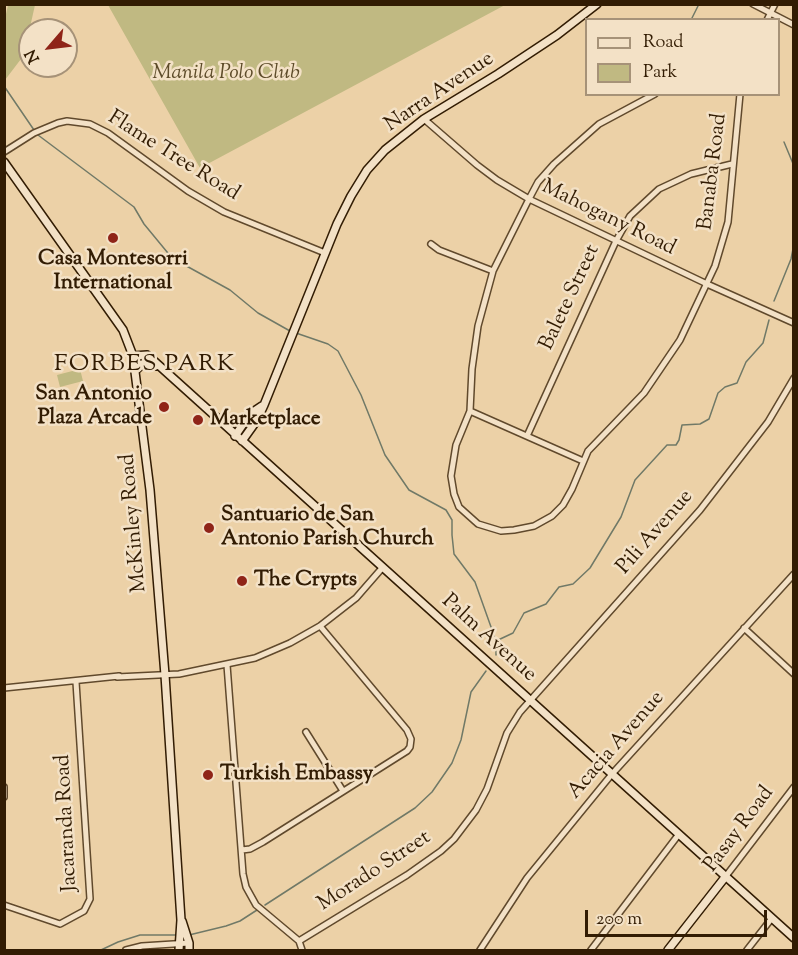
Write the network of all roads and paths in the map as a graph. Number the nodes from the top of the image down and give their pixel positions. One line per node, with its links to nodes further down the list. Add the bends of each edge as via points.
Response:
1 (597, 4): 9 (street, Narra Avenue, via 498,75)
2 (753, 4): 4 (street)
3 (775, 4): 4 (street)
4 (770, 13): 5 (street); 6 (street)
5 (768, 18)
6 (794, 24)
7 (651, 96): 13 (street, Banaba Road, via 599,124 554,164)
8 (740, 96): 12 (street, Banaba Road)
9 (424, 118): 13 (street, Mahogany Road, via 483,170); 16 (street, Narra Avenue, via 385,150 360,180)
10 (4, 152): 16 (street, Flame Tree Road, via 58,123 90,124 224,212)
11 (4, 162): 20 (street, McKinley Road, via 123,330)
12 (732, 164): 14 (street, Balete Street, via 691,174 659,189 630,216); 18 (street, Banaba Road, via 728,222)
13 (529, 199): 14 (street, Mahogany Road); 17 (street, Banaba Road)
14 (615, 241): 18 (street, Mahogany Road); 27 (street, Balete Street)
15 (431, 244): 17 (street)
16 (325, 253): 24 (street, Narra Avenue)
17 (493, 271): 25 (street, Banaba Road, via 478,326)
18 (707, 284): 19 (street, Mahogany Road); 29 (street, Banaba Road, via 680,340 644,393)
19 (794, 323)
20 (134, 356): 21 (street, Palm Avenue, via 147,355); 22 (street, McKinley Road)
21 (159, 366): 22 (street, via 147,363); 26 (street, Palm Avenue)
22 (136, 370): 36 (street, McKinley Road)
23 (794, 378): 39 (street, Pili Avenue, via 768,422 700,510)
24 (264, 405): 26 (street, Narra Avenue, via 250,414); 28 (street, Narra Avenue)
25 (470, 411): 27 (street); 29 (street, Banaba Road, via 456,445 450,476 459,507 478,524 501,531 544,521 563,505)
26 (235, 436): 28 (street, Palm Avenue)
27 (526, 436): 29 (street)
28 (242, 441): 30 (street, Palm Avenue)
29 (583, 461)
30 (383, 567): 32 (street, via 356,598); 39 (street, Palm Avenue)
31 (794, 574): 33 (street, Acacia Avenue)
32 (320, 626): 34 (street, via 255,658); 44 (street, via 411,739 407,751)
33 (744, 628): 35 (street); 41 (street, Acacia Avenue)
34 (228, 665): 36 (street); 47 (street)
35 (794, 674)
36 (165, 675): 37 (street, via 125,674); 51 (street, McKinley Road)
37 (76, 682): 38 (street); 49 (street, Jacaranda Road, via 90,899 84,911 60,924)
38 (4, 688)
39 (531, 700): 41 (street, Palm Avenue); 53 (street, Morado Street, via 510,727 488,789 454,839 407,875)
40 (306, 732): 44 (street)
41 (612, 774): 46 (street, Palm Avenue); 58 (street, Acacia Avenue, via 527,878)
42 (4, 787): 45 (street)
43 (794, 787): 48 (street, Pasay Road)
44 (343, 791): 47 (street, via 263,842)
45 (4, 797)
46 (679, 834): 48 (street, Palm Avenue); 59 (street)
47 (242, 850): 53 (street, via 243,874 252,899)
48 (726, 876): 50 (street, Palm Avenue); 60 (street, Pasay Road)
49 (4, 905)
50 (772, 918): 52 (street, Palm Avenue); 61 (street)
51 (181, 920): 54 (street, McKinley Road); 55 (street, McKinley Road)
52 (794, 938)
53 (299, 941): 57 (street)
54 (179, 947): 55 (street); 56 (street, via 142,946)
55 (189, 947)
56 (126, 951)
57 (302, 951)
58 (480, 951)
59 (591, 951)
60 (668, 951)
61 (747, 951)

